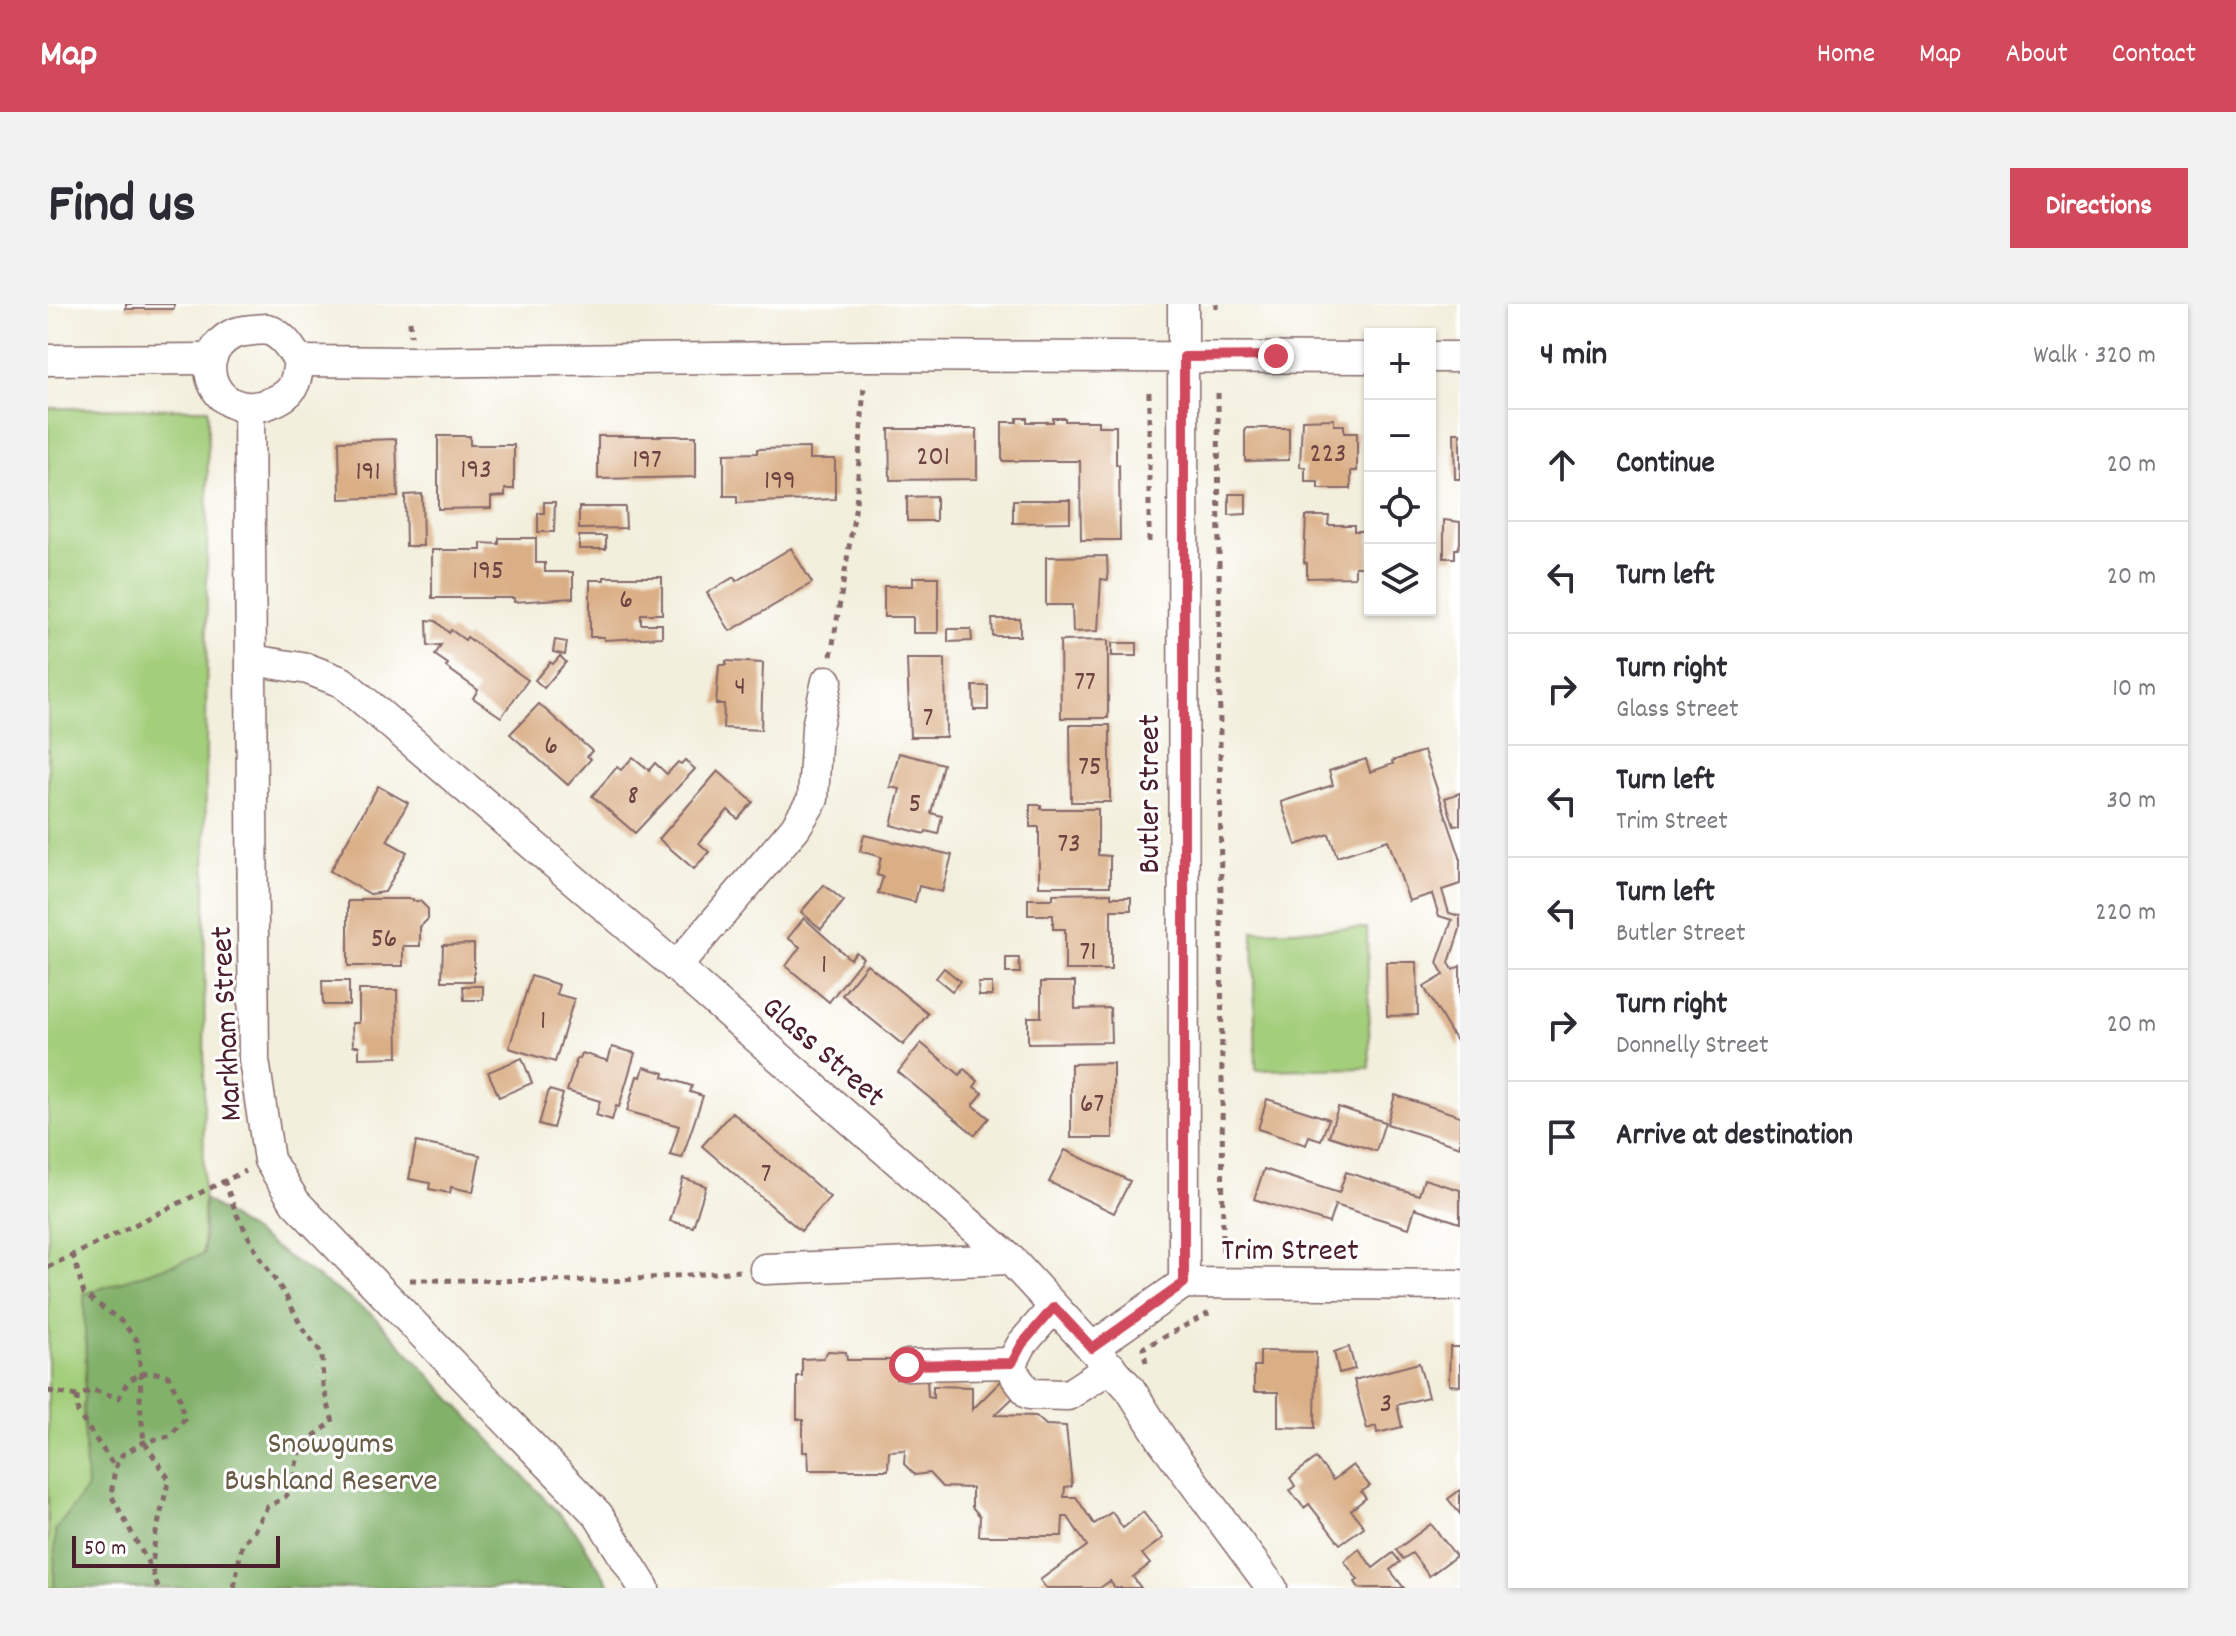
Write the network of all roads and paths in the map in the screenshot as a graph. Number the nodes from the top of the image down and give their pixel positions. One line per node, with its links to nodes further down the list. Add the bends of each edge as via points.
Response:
1 (1183, 304): 5 (street, Butler Street)
2 (258, 317): 9 (street, via 222,342); 11 (street, via 287,342)
3 (410, 321): 4 (path)
4 (410, 333)
5 (1184, 357): 8 (street); 11 (street); 28 (street, Butler Street)
6 (1436, 357): 7 (street)
7 (1460, 357)
8 (1364, 358)
9 (211, 359): 10 (street); 15 (street, via 212,383 220,395)
10 (48, 360)
11 (299, 361): 15 (street, via 296,384 283,398)
12 (865, 382): 18 (path, via 856,505)
13 (1149, 392): 16 (path)
14 (1218, 393): 23 (path)
15 (249, 409): 17 (street, Markham Street)
16 (1149, 546)
17 (252, 660): 19 (street, Glass Street, via 308,669 342,682); 44 (street, Markham Street, via 254,1060 269,1160 295,1202 598,1515)
18 (829, 668): 19 (street, via 817,727 813,799 795,828)
19 (676, 967): 24 (street, Glass Street)
20 (254, 1167): 21 (path)
21 (224, 1180): 22 (path); 43 (path, via 259,1256 322,1354 323,1386 333,1422 298,1451 296,1485 267,1507 242,1545)
22 (73, 1254): 25 (path); 36 (path, via 84,1294 137,1340)
23 (1223, 1254)
24 (1010, 1259): 26 (street); 30 (street, Glass Street)
25 (48, 1267)
26 (765, 1269): 27 (path, via 610,1281)
27 (409, 1280)
28 (1184, 1283): 29 (street, Trim Street); 32 (street, Trim Street)
29 (1460, 1285)
30 (1054, 1307): 32 (street, Glass Street); 33 (street)
31 (1221, 1312): 35 (path, Trim Street, via 1143,1348 1143,1359)
32 (1102, 1358): 33 (street, Trim Street, via 1068,1395 1029,1394); 45 (street, Glass Street, via 1130,1389)
33 (1012, 1363): 34 (street)
34 (907, 1365)
35 (1153, 1371)
36 (141, 1372): 38 (path, via 119,1398 93,1390); 39 (path); 39 (path, via 168,1376 184,1420 170,1436)
37 (48, 1391): 38 (path)
38 (77, 1396): 40 (path, via 78,1413)
39 (144, 1442): 40 (path, via 122,1455); 41 (path, via 169,1479)
40 (115, 1468): 41 (path, via 111,1495)
41 (152, 1570): 42 (path)
42 (158, 1588)
43 (234, 1588)
44 (644, 1588)
45 (1272, 1588)

